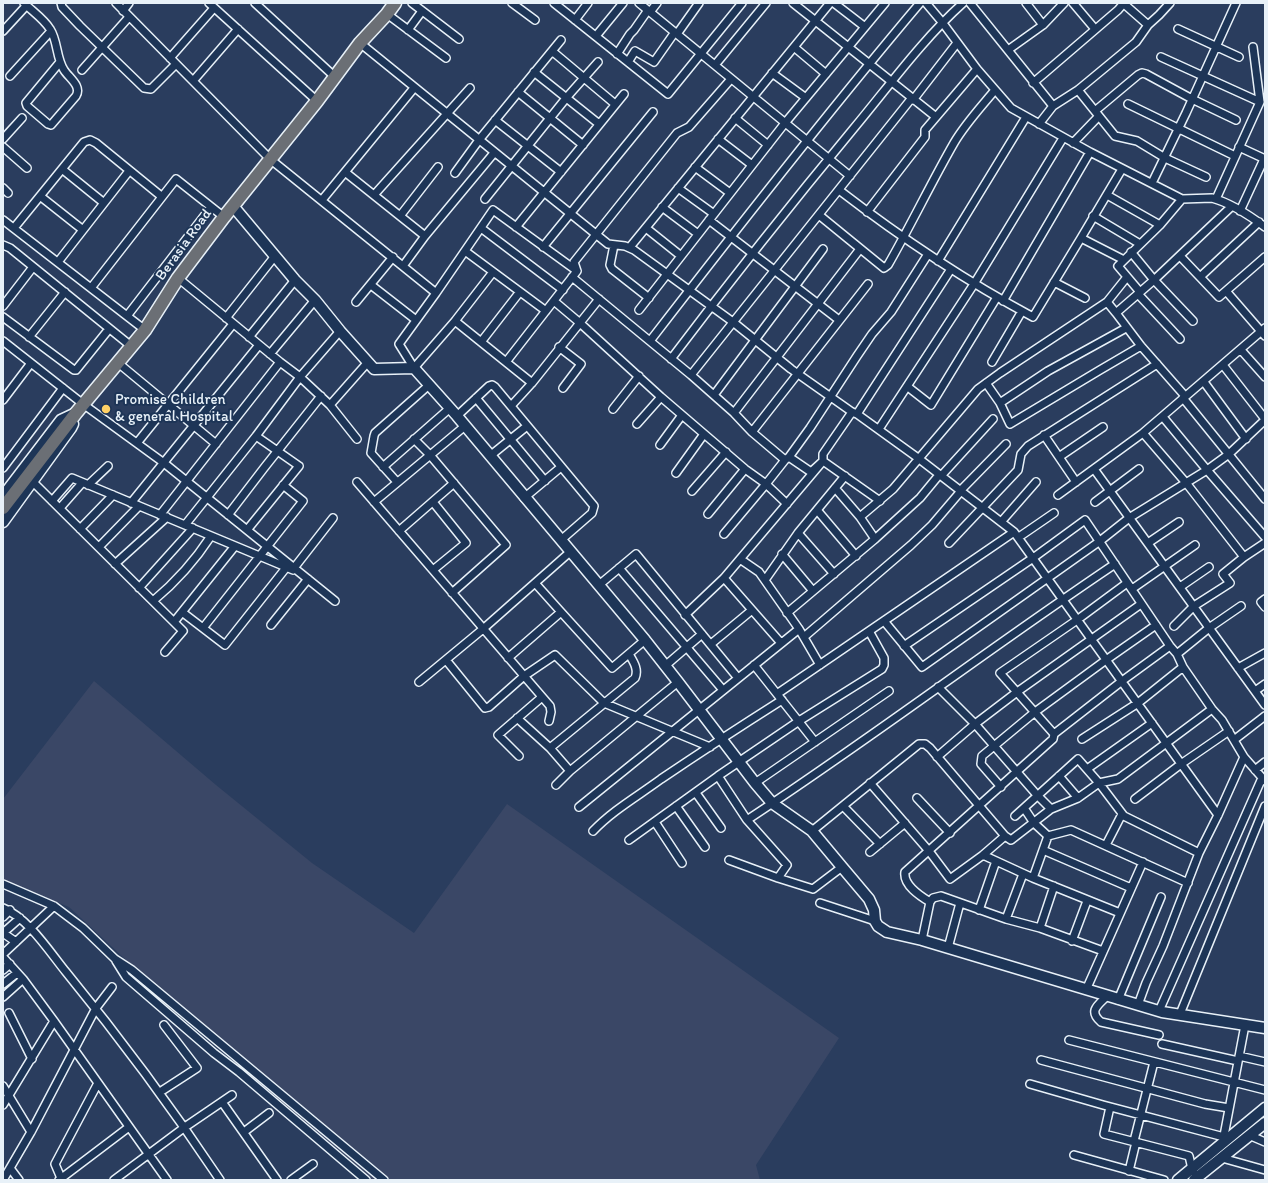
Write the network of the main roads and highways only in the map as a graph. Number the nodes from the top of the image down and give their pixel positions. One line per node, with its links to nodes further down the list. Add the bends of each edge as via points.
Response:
1 (396, 3): 2 (main road, Berasia Road, via 360,44 224,217 178,278 145,330 79,408)
2 (3, 508)

